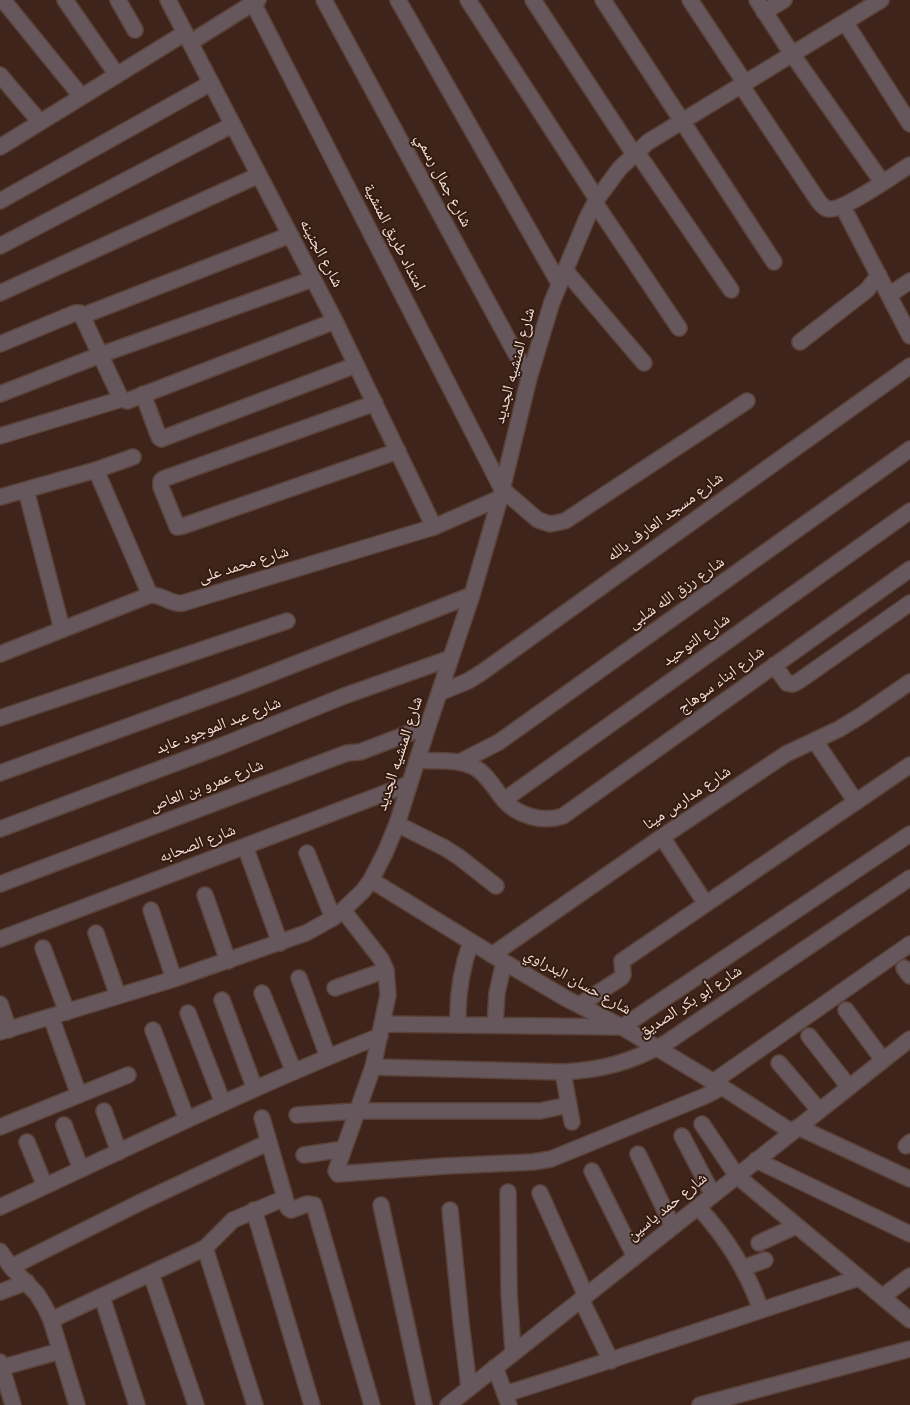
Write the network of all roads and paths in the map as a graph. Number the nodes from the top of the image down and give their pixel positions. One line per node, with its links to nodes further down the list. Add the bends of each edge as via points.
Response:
1 (4, 0): 23 (street)
2 (65, 0): 20 (street)
3 (118, 0): 16 (street)
4 (168, 0): 17 (street, شارع الجنينه)
5 (324, 0): 56 (street, شارع جمال رسمي)
6 (398, 0): 40 (street)
7 (468, 0): 34 (street)
8 (533, 0): 29 (street)
9 (603, 0): 24 (street)
10 (690, 0): 22 (street)
11 (784, 0): 14 (street)
12 (255, 2): 17 (street); 68 (street, امتداد طريق المنشية)
13 (873, 2): 15 (street, شارع المنشيه الجديد)
14 (760, 6): 18 (street)
15 (845, 22): 18 (street, شارع المنشيه الجديد); 26 (street)
16 (135, 30)
17 (188, 38): 20 (street); 21 (street, شارع الجنينه)
18 (792, 54): 22 (street, شارع المنشيه الجديد); 32 (street)
19 (0, 75): 25 (street)
20 (117, 75): 23 (street)
21 (211, 83): 27 (street, شارع الجنينه); 33 (street)
22 (743, 84): 24 (street, شارع المنشيه الجديد); 35 (street, via 823,207)
23 (82, 96): 25 (street)
24 (681, 121): 29 (street, شارع المنشيه الجديد); 38 (street)
25 (40, 122): 28 (street)
26 (910, 124)
27 (232, 125): 31 (street, شارع الجنينه); 37 (street)
28 (0, 147)
29 (635, 153): 34 (street, شارع المنشيه الجديد); 43 (street)
30 (910, 165): 32 (street)
31 (258, 175): 36 (street, شارع الجنينه); 44 (street)
32 (882, 182): 35 (street)
33 (0, 201)
34 (596, 201): 40 (street, شارع المنشيه الجديد); 48 (street)
35 (843, 207): 39 (street)
36 (290, 235): 41 (street, شارع الجنينه); 46 (street)
37 (0, 246)
38 (774, 262)
39 (878, 275): 45 (street); 50 (street, via 867,290)
40 (562, 277): 53 (street); 56 (street, شارع المنشيه الجديد)
41 (313, 279): 47 (street, شارع الجنينه); 52 (street)
42 (910, 281): 45 (street)
43 (731, 290)
44 (0, 293)
45 (889, 295): 49 (street)
46 (82, 316): 51 (street, via 75,313); 52 (street)
47 (335, 321): 54 (street, شارع الجنينه); 58 (street)
48 (678, 328)
49 (910, 336)
50 (800, 342)
51 (0, 344)
52 (100, 355): 57 (street); 59 (street)
53 (644, 362)
54 (356, 365): 58 (street, via 162,439); 61 (street, شارع الجنينه)
55 (910, 366): 82 (street, شارع مسجد العارف بالله, via 481,673)
56 (529, 378): 68 (street, شارع المنشيه الجديد)
57 (0, 394)
58 (142, 394): 59 (street)
59 (121, 400): 62 (street)
60 (747, 401): 68 (street, via 565,521 550,524 538,520)
61 (375, 404): 64 (street, شارع الجنينه); 64 (street, via 161,481 176,524 180,527)
62 (0, 436)
63 (910, 449): 87 (street, شارع رزق الله شلبى, via 499,742)
64 (398, 451): 71 (street, شارع الجنينه)
65 (133, 457): 66 (street)
66 (96, 470): 67 (street); 73 (street)
67 (26, 490): 69 (street); 77 (street)
68 (501, 494): 71 (street, شارع محمد على); 74 (street, شارع المنشيه الجديد)
69 (0, 497)
70 (910, 511): 91 (street, شارع التوحيد)
71 (434, 527): 73 (street, شارع محمد على, via 183,603 172,603)
72 (910, 569): 80 (street, شارع ابناء سوهاج)
73 (150, 595): 77 (street)
74 (472, 596): 79 (street, شارع المنشيه الجديد); 89 (street)
75 (910, 603): 80 (street, via 793,684 787,683)
76 (287, 621): 83 (street)
77 (62, 629): 78 (street)
78 (0, 654)
79 (451, 658): 82 (street, شارع المنشيه الجديد); 94 (street, شارع عبد الموجود عابد)
80 (774, 665): 91 (street, شارع ابناء سوهاج, via 563,816 553,820 533,817)
81 (910, 682): 85 (street, شارع مدارس مينا, via 862,715)
82 (439, 693): 84 (street, شارع المنشيه الجديد)
83 (0, 718)
84 (428, 726): 86 (street, شارع المنشيه الجديد); 101 (street, شارع عمرو بن العاص, via 360,752 347,752)
85 (815, 741): 92 (street); 96 (street, شارع مدارس مينا, via 786,754)
86 (417, 760): 87 (street); 90 (street, شارع المنشيه الجديد)
87 (460, 762): 91 (street, via 476,768 488,778)
88 (910, 765): 92 (street)
89 (0, 773)
90 (409, 784): 93 (street, شارع المنشيه الجديد); 97 (street, شارع الصحابه)
91 (504, 800)
92 (856, 802): 104 (street)
93 (397, 824): 100 (street, شارع المنشيه الجديد); 102 (street, via 452,852)
94 (0, 829)
95 (910, 834): 130 (street)
96 (662, 837): 104 (street); 113 (street, شارع مدارس مينا)
97 (245, 846): 108 (street, شارع الصحابه); 110 (street)
98 (307, 853): 106 (street)
99 (910, 878): 136 (street, شارع أبو بكر الصديق)
100 (371, 880): 106 (street, شارع المنشيه الجديد); 109 (street, شارع حسان البدراوي)
101 (0, 884)
102 (496, 886)
103 (204, 894): 114 (street)
104 (706, 904): 123 (street, via 622,961 621,978)
105 (151, 910): 117 (street)
106 (338, 914): 110 (street, شارع المنشيه الجديد, via 306,933); 115 (street, via 381,959)
107 (96, 933): 120 (street)
108 (0, 939)
109 (471, 942): 113 (street, شارع حسان البدراوي); 128 (street, via 459,991)
110 (280, 943): 114 (street, شارع المنشيه الجديد)
111 (910, 944): 144 (street)
112 (43, 948): 125 (street)
113 (498, 958): 123 (street, شارع حسان البدراوي); 129 (street)
114 (228, 961): 117 (street, شارع المنشيه الجديد)
115 (386, 970): 118 (street); 132 (street, via 388,995)
116 (299, 978): 137 (street)
117 (174, 979): 120 (street, شارع المنشيه الجديد)
118 (335, 988)
119 (262, 993): 141 (street)
120 (118, 996): 125 (street, شارع المنشيه الجديد)
121 (222, 1000): 146 (street)
122 (0, 1004): 133 (street)
123 (579, 1005): 130 (street, شارع حسان البدراوي)
124 (846, 1010): 138 (street)
125 (67, 1012): 127 (street, شارع المنشيه الجديد)
126 (188, 1013): 148 (street)
127 (51, 1017): 133 (street, شارع المنشيه الجديد); 147 (street)
128 (458, 1025): 129 (street); 132 (street)
129 (495, 1025): 130 (street)
130 (622, 1027): 136 (street, شارع حسان البدراوي)
131 (153, 1030): 155 (street)
132 (381, 1030): 137 (street); 140 (street)
133 (4, 1031)
134 (809, 1036): 145 (street)
135 (910, 1039): 138 (street, شارع حمد ياسين)
136 (656, 1048): 142 (street, شارع أبو بكر الصديق, via 629,1061 606,1067); 144 (street, شارع حسان البدراوي)
137 (328, 1057): 141 (street)
138 (883, 1060): 145 (street, شارع حمد ياسين)
139 (779, 1063): 151 (street)
140 (372, 1067): 142 (street, شارع أبو بكر الصديق); 150 (street)
141 (294, 1072): 146 (street)
142 (563, 1072): 149 (street)
143 (128, 1075): 147 (street)
144 (718, 1085): 160 (street, شارع حسان البدراوي); 164 (street, via 679,1107 551,1159 338,1174 336,1171)
145 (849, 1087): 151 (street, شارع حمد ياسين)
146 (255, 1089): 148 (street)
147 (79, 1095): 159 (street)
148 (223, 1103): 155 (street)
149 (568, 1105): 150 (street, via 540,1111); 156 (street)
150 (357, 1110): 153 (street); 164 (street)
151 (819, 1110): 160 (street, شارع حمد ياسين)
152 (104, 1111): 165 (street)
153 (297, 1115)
154 (262, 1118): 163 (street)
155 (187, 1120): 165 (street)
156 (572, 1122)
157 (64, 1124): 169 (street)
158 (702, 1124): 171 (street)
159 (1, 1125)
160 (795, 1130): 168 (street, شارع حمد ياسين); 172 (street, شارع حسان البدراوي)
161 (682, 1136): 176 (street)
162 (27, 1142): 173 (street)
163 (269, 1142): 177 (street); 191 (street)
164 (344, 1149): 167 (street)
165 (119, 1152): 169 (street)
166 (638, 1154): 184 (street)
167 (304, 1155)
168 (756, 1160): 171 (street, شارع حمد ياسين); 185 (street)
169 (81, 1169): 173 (street)
170 (592, 1171): 189 (street)
171 (737, 1176): 176 (street, شارع حمد ياسين); 183 (street)
172 (910, 1179)
173 (45, 1186): 179 (street)
174 (508, 1192): 206 (street)
175 (540, 1193): 199 (street)
176 (713, 1195): 180 (street, شارع حمد ياسين)
177 (288, 1204): 181 (street); 219 (street, via 314,1205)
178 (382, 1205): 220 (street)
179 (0, 1207)
180 (698, 1207): 184 (street, شارع حمد ياسين); 192 (street, via 723,1236)
181 (254, 1210): 187 (street, via 233,1220); 218 (street)
182 (450, 1210): 210 (street)
183 (796, 1226): 186 (street); 195 (street)
184 (673, 1227): 189 (street, شارع حمد ياسين)
185 (910, 1234)
186 (760, 1244)
187 (205, 1248): 193 (street); 217 (street)
188 (0, 1251): 191 (street)
189 (635, 1257): 199 (street, شارع حمد ياسين)
190 (765, 1260): 192 (street)
191 (12, 1268): 196 (street)
192 (743, 1268): 201 (street)
193 (151, 1274): 198 (street); 216 (street)
194 (910, 1276): 200 (street)
195 (859, 1278): 200 (street); 201 (street)
196 (27, 1282): 197 (street); 202 (street)
197 (0, 1292)
198 (102, 1297): 202 (street); 215 (street)
199 (583, 1297): 206 (street, شارع حمد ياسين); 207 (street)
200 (882, 1297): 203 (street)
201 (761, 1310): 207 (street)
202 (51, 1320): 205 (street)
203 (910, 1320)
204 (910, 1349): 221 (street)
205 (60, 1351): 208 (street); 214 (street)
206 (513, 1352): 209 (street, شارع حمد ياسين)
207 (611, 1361): 211 (street)
208 (0, 1366): 213 (street)
209 (495, 1367): 210 (street, شارع حمد ياسين); 211 (street)
210 (469, 1388): 212 (street, شارع حمد ياسين)
211 (507, 1399)
212 (451, 1404)
213 (13, 1405)
214 (77, 1405)
215 (137, 1405)
216 (196, 1405)
217 (255, 1405)
218 (312, 1405)
219 (372, 1405)
220 (424, 1405)
221 (700, 1405)

